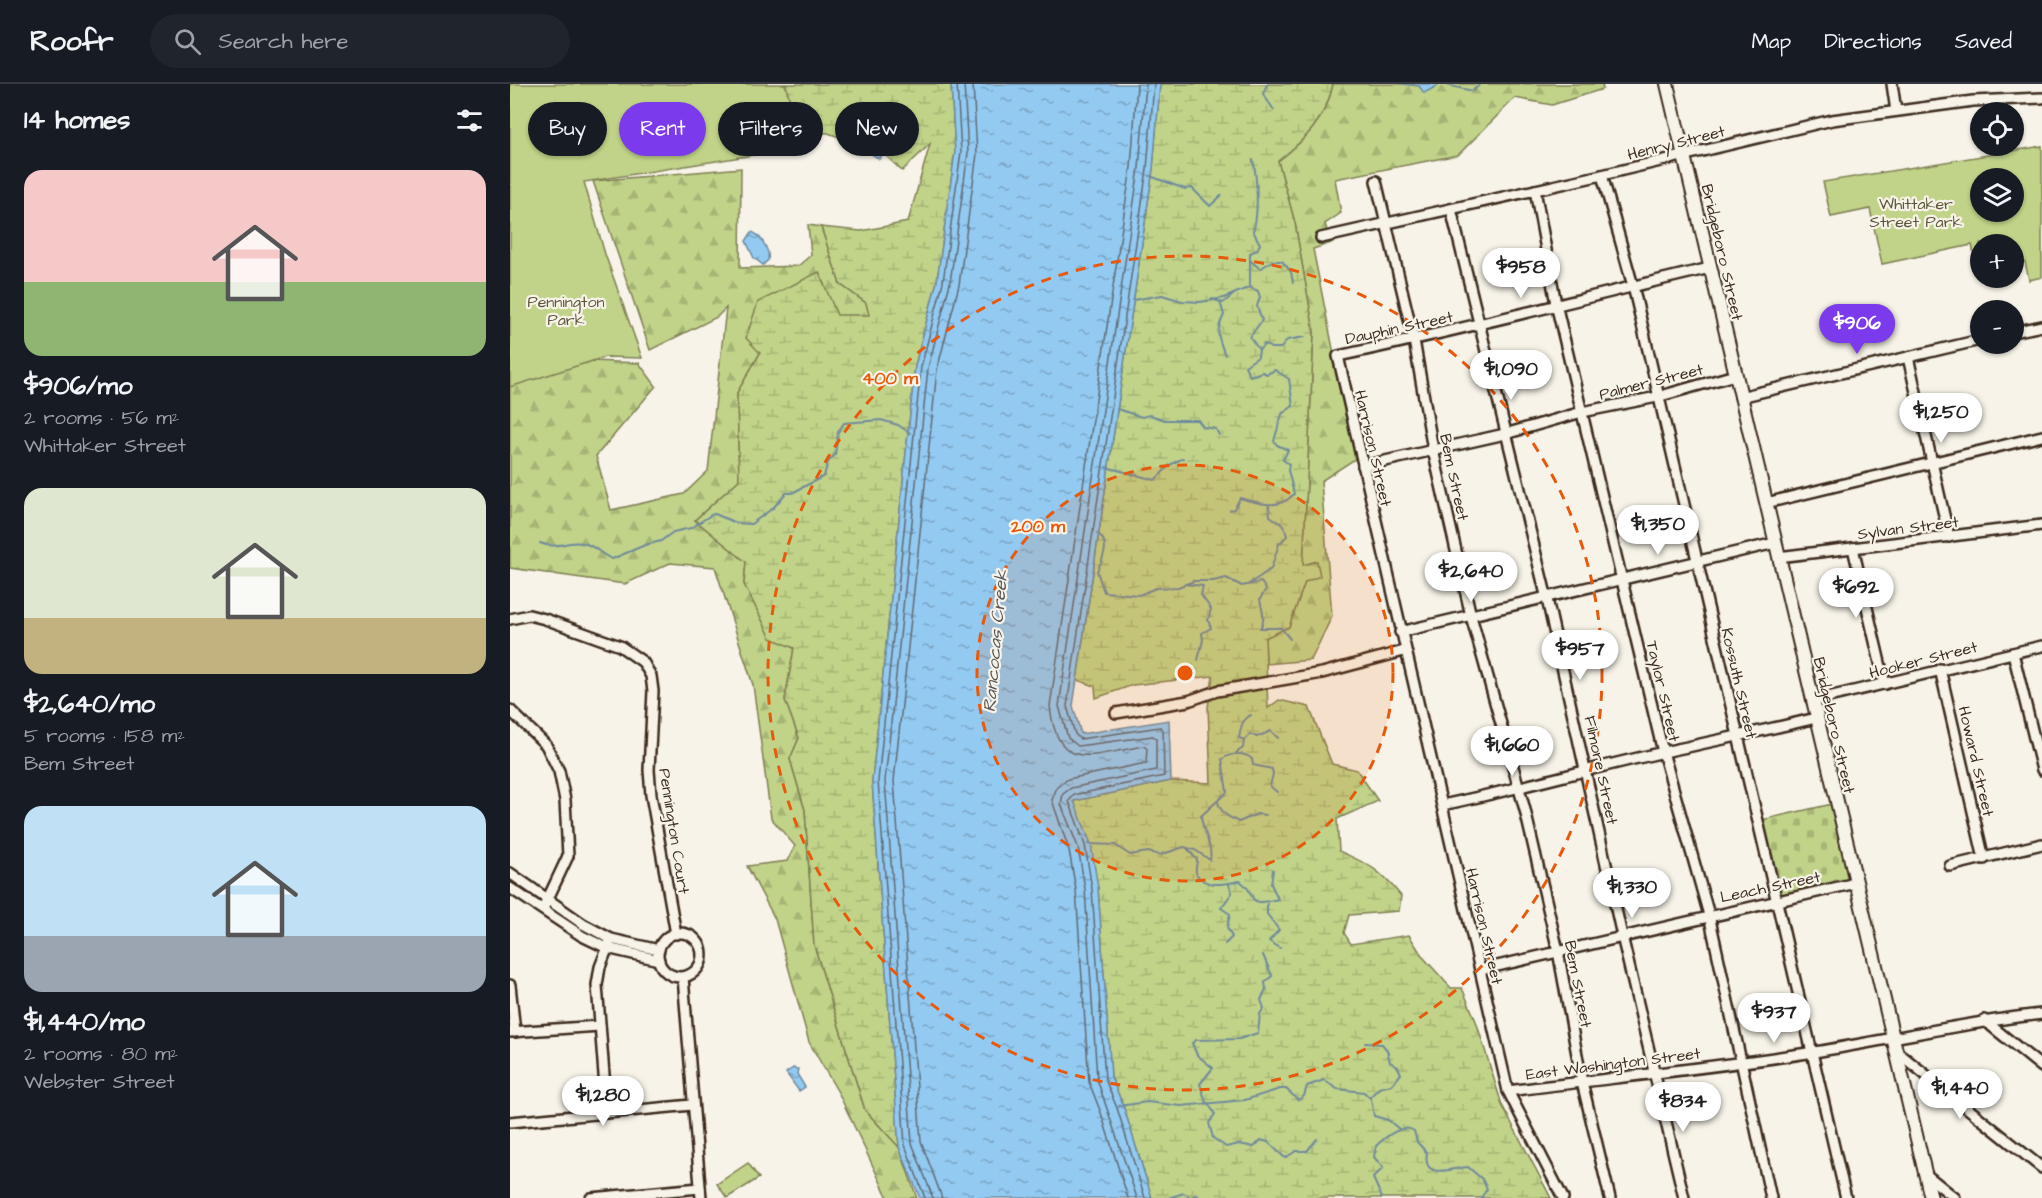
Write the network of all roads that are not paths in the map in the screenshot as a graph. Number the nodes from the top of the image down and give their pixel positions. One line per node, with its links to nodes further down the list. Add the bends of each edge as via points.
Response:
1 (1667, 84): 5 (main road, Bridgeboro Street)
2 (1892, 84): 4 (street)
3 (2042, 98): 4 (street, Henry Street, via 1973,101)
4 (1896, 111): 5 (street, Henry Street, via 1832,120)
5 (1684, 156): 6 (street, Henry Street); 12 (main road, Bridgeboro Street)
6 (1602, 175): 8 (street, Henry Street); 13 (street, Kossuth Street)
7 (1376, 182): 10 (street, Bem Street)
8 (1535, 190): 9 (street, Henry Street); 14 (street, Taylor Street)
9 (1451, 209): 10 (street, Henry Street); 15 (street, Filmore Street)
10 (1386, 225): 11 (street, Henry Street); 18 (street, Bem Street)
11 (1321, 238)
12 (1710, 268): 13 (street, Dauphin Street); 22 (main road, Bridgeboro Street)
13 (1633, 286): 14 (street, Dauphin Street); 23 (street, Kossuth Street)
14 (1556, 304): 15 (street, Dauphin Street); 25 (street, Taylor Street)
15 (1479, 325): 18 (street, Dauphin Street); 26 (street, Filmore Street)
16 (2042, 326): 17 (street)
17 (2024, 330)
18 (1414, 340): 20 (street, Dauphin Street); 28 (street, Bem Street)
19 (1970, 342): 21 (street)
20 (1338, 356): 30 (street, Harrison Street)
21 (1908, 357): 24 (street); 29 (street)
22 (1736, 375): 23 (street, Palmer Street); 24 (main road, Bridgeboro Street)
23 (1657, 397): 25 (street, Palmer Street); 37 (street, Kossuth Street)
24 (1740, 397): 31 (main road, Bridgeboro Street)
25 (1582, 412): 26 (street, Palmer Street); 38 (street, Taylor Street)
26 (1505, 434): 28 (street, Palmer Street); 39 (street, Filmore Street)
27 (2042, 436): 29 (street)
28 (1432, 450): 30 (street, Palmer Street); 40 (street, Bem Street)
29 (1932, 464): 31 (street); 33 (street)
30 (1363, 466): 42 (street, Harrison Street)
31 (1766, 502): 34 (main road, Bridgeboro Street)
32 (2042, 525): 33 (street, Sylvan Street)
33 (1949, 537): 35 (street, Sylvan Street)
34 (1775, 543): 36 (main road, Bridgeboro Street); 37 (street)
35 (1853, 548): 36 (street, Sylvan Street); 47 (street)
36 (1778, 556): 48 (main road, Bridgeboro Street)
37 (1696, 560): 38 (street); 52 (street, Kossuth Street)
38 (1622, 580): 39 (street); 53 (street, Taylor Street)
39 (1547, 599): 40 (street); 54 (street, Filmore Street)
40 (1471, 616): 42 (street); 56 (street, Bem Street)
41 (510, 619): 68 (street, Pennington Court, via 529,615 620,646 643,662 651,676 651,795)
42 (1400, 632): 44 (street, Harrison Street)
43 (2042, 646): 45 (street, Hooker Street)
44 (1404, 651): 50 (street, via 1322,673); 57 (street, Harrison Street)
45 (2013, 653): 46 (street, Hooker Street); 55 (street)
46 (1941, 669): 47 (street, Hooker Street); 59 (street, Howard Street)
47 (1885, 684): 48 (street, Hooker Street)
48 (1812, 700): 51 (main road, Bridgeboro Street)
49 (510, 710): 64 (street, via 546,745 559,771 565,800 568,856)
50 (1116, 713)
51 (1816, 718): 52 (street); 62 (main road, Bridgeboro Street)
52 (1737, 738): 53 (street); 65 (street, Kossuth Street)
53 (1662, 752): 54 (street); 67 (street, Taylor Street)
54 (1587, 770): 56 (street); 69 (street, Filmore Street)
55 (2042, 770)
56 (1518, 789): 57 (street); 71 (street, Bem Street)
57 (1442, 806): 73 (street, Harrison Street)
58 (2042, 844): 59 (street)
59 (1984, 859): 60 (street)
60 (1950, 866)
61 (510, 873): 64 (street)
62 (1856, 882): 65 (street, Leach Street); 80 (main road, Bridgeboro Street)
63 (510, 888): 66 (street)
64 (548, 899): 66 (street); 70 (street)
65 (1776, 899): 67 (street, Leach Street); 81 (street, Kossuth Street)
66 (543, 909): 70 (street, via 582,936)
67 (1709, 915): 69 (street, Leach Street); 82 (street, Taylor Street)
68 (676, 934): 72 (street, via 664,940); 74 (street, via 694,938 702,953 697,969)
69 (1622, 936): 71 (street, Leach Street); 84 (street, Filmore Street)
70 (609, 944): 72 (street); 78 (street, via 597,985)
71 (1558, 951): 73 (street, Leach Street); 85 (street, Bem Street)
72 (659, 955): 74 (street, via 667,973)
73 (1480, 970): 86 (street, Harrison Street)
74 (684, 977): 87 (street)
75 (510, 985): 79 (street)
76 (2042, 1014): 77 (street, East Washington Street)
77 (1984, 1020): 80 (street, East Washington Street); 83 (street)
78 (600, 1026): 79 (street); 88 (street)
79 (512, 1032)
80 (1894, 1045): 81 (street, East Washington Street); 90 (street); 91 (main road, Bridgeboro Street)
81 (1811, 1052): 82 (street, East Washington Street); 99 (street, Kossuth Street)
82 (1740, 1062): 84 (street, East Washington Street); 98 (street, Taylor Street)
83 (2042, 1067)
84 (1655, 1073): 85 (street, East Washington Street); 97 (street, Filmore Street)
85 (1582, 1082): 86 (street, East Washington Street); 96 (street, Bem Street)
86 (1508, 1091): 95 (street, Harrison Street)
87 (692, 1105): 88 (street); 92 (street)
88 (607, 1113): 89 (street)
89 (510, 1122)
90 (2042, 1168)
91 (1924, 1173): 100 (main road, Bridgeboro Street); 101 (street)
92 (700, 1188): 93 (street); 94 (street)
93 (591, 1198)
94 (701, 1198)
95 (1563, 1198)
96 (1610, 1198)
97 (1684, 1198)
98 (1771, 1198)
99 (1846, 1198)
100 (1929, 1198)
101 (1955, 1198)

